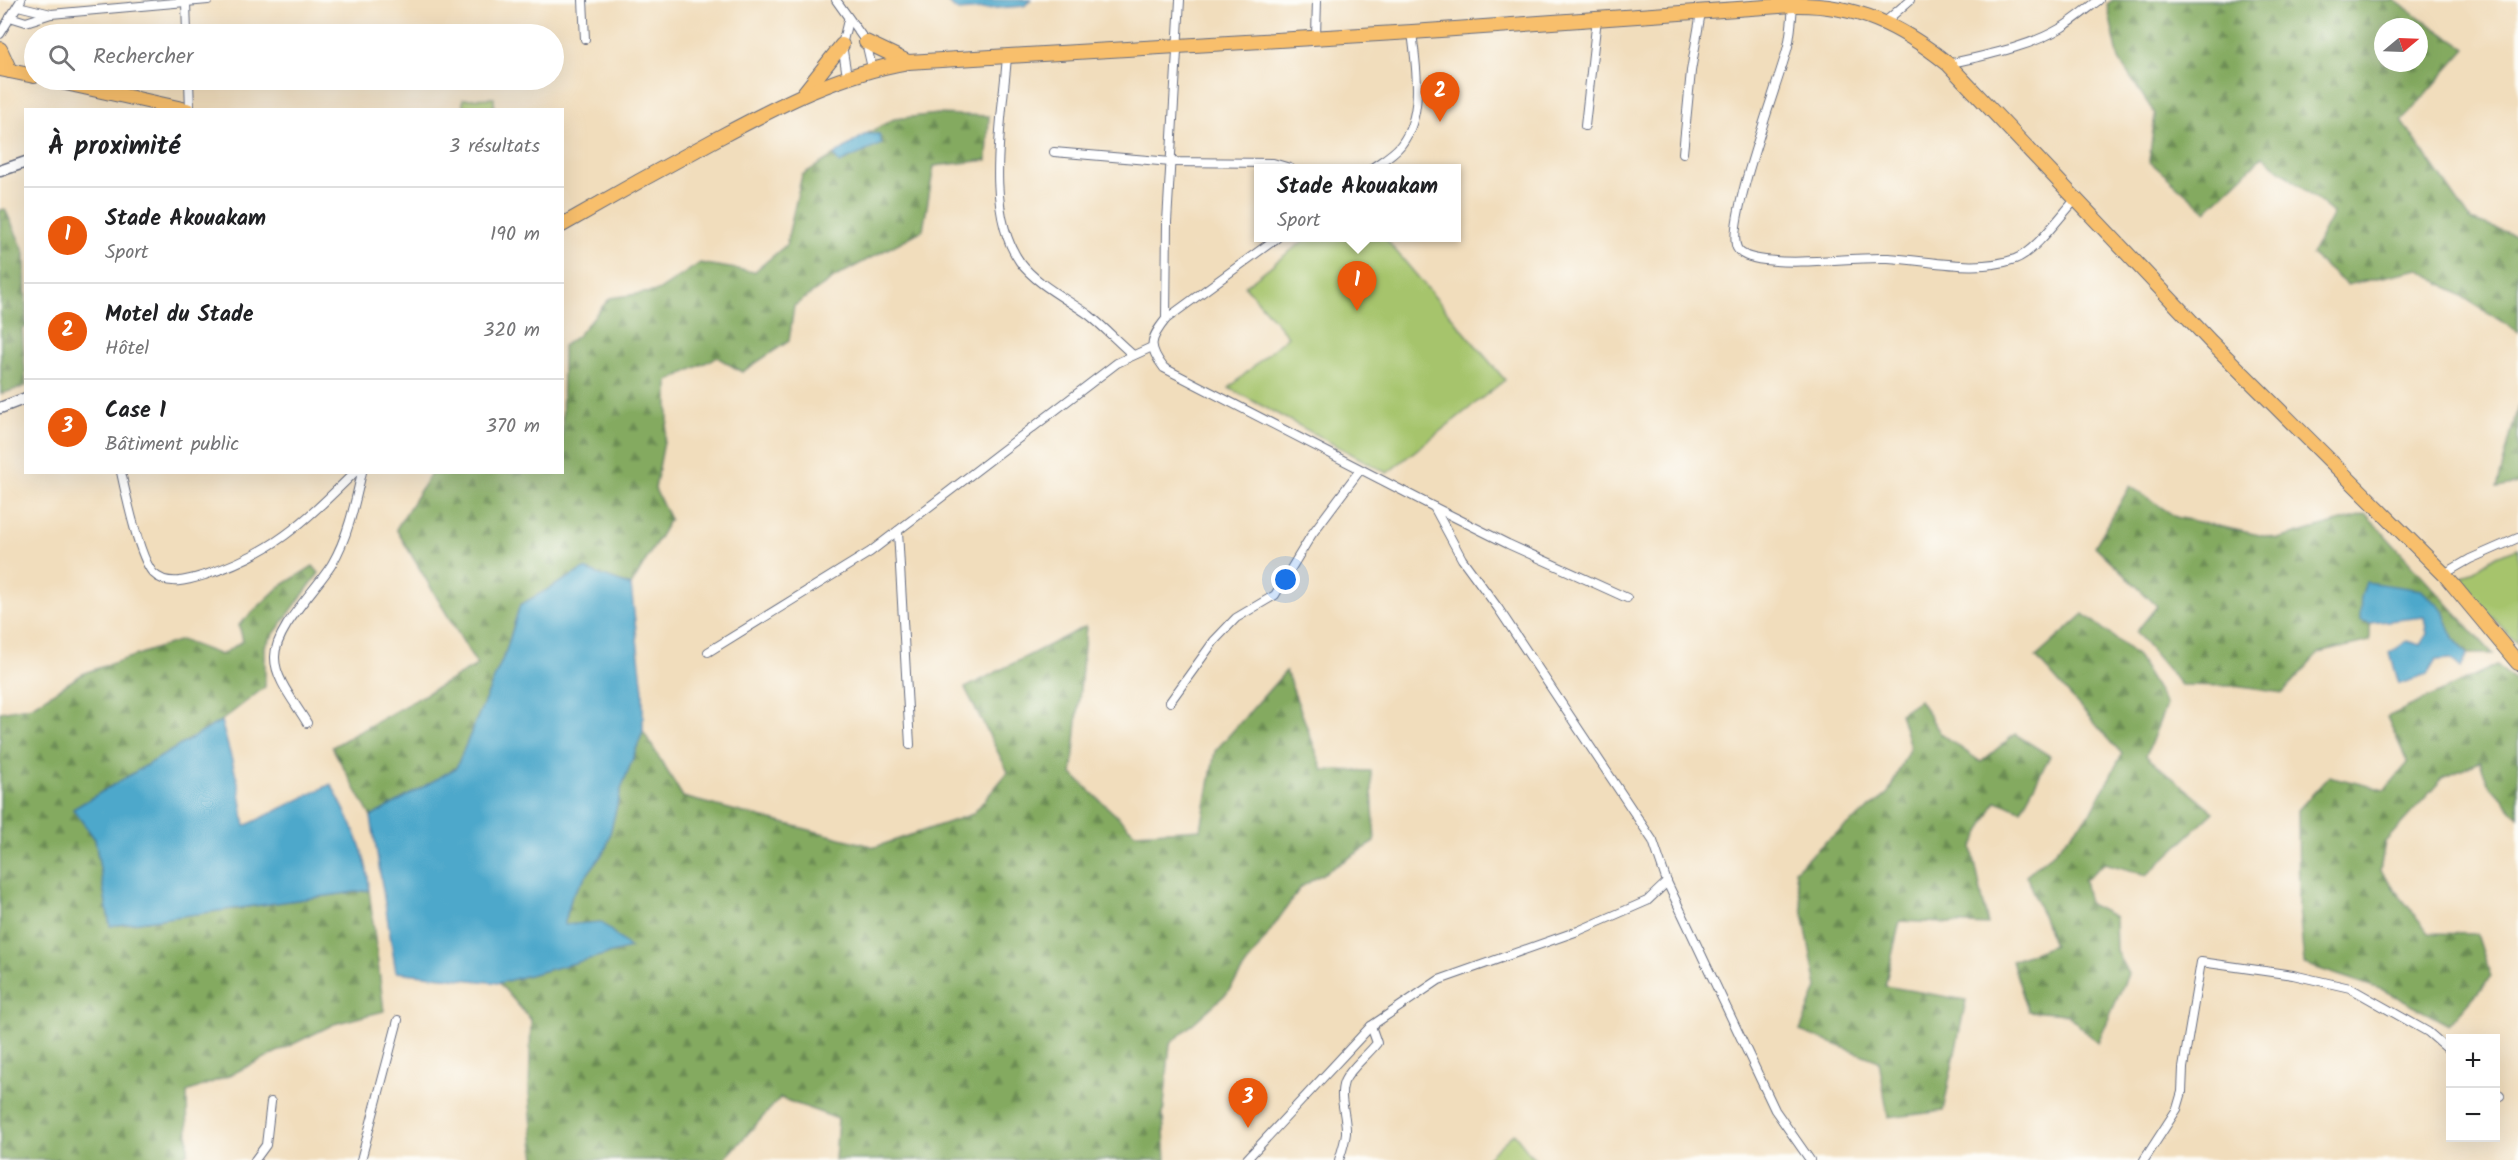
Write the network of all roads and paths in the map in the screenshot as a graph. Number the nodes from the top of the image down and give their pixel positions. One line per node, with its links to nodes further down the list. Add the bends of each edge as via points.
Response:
1 (208, 0): 8 (street)
2 (583, 0): 21 (street)
3 (836, 0): 15 (street)
4 (1180, 0): 24 (street)
5 (1317, 0): 20 (street)
6 (1910, 0): 16 (street)
7 (2099, 0): 28 (street, via 2038,39)
8 (186, 2): 12 (street); 17 (street)
9 (20, 3): 12 (street); 14 (street)
10 (1793, 5): 11 (highway); 16 (highway, via 1822,4); 46 (street, via 1789,44 1761,125 1737,224 1736,247 1742,254 1765,260 1888,258 1983,265 2017,258 2029,250)
11 (1697, 8): 13 (highway); 40 (street)
12 (51, 14): 14 (street, via 26,22)
13 (1597, 18): 18 (highway); 38 (street)
14 (5, 20): 19 (street)
15 (848, 20): 22 (street); 23 (street)
16 (1885, 22): 28 (highway, via 1916,38)
17 (187, 24)
18 (1412, 32): 20 (highway); 44 (street, via 1417,92 1413,122 1401,145)
19 (0, 34)
20 (1316, 36): 24 (highway)
21 (585, 39)
22 (866, 42): 27 (highway); 29 (street)
23 (842, 45): 32 (street); 35 (highway)
24 (1178, 46): 26 (highway); 41 (street)
25 (0, 49): 30 (highway)
26 (1008, 56): 27 (highway); 51 (street, via 999,197 1011,243 1020,262 1035,276 1092,318)
27 (908, 62): 29 (highway)
28 (1948, 64): 46 (highway)
29 (872, 68): 32 (highway)
30 (5, 70): 31 (highway)
31 (24, 74)
32 (847, 76): 35 (highway)
33 (94, 90): 36 (highway)
34 (189, 90): 37 (street)
35 (804, 93): 47 (highway)
36 (162, 106)
37 (188, 108)
38 (1585, 126)
39 (1054, 152): 41 (street)
40 (1683, 153)
41 (1171, 162): 43 (street); 49 (street)
42 (24, 163): 45 (street)
43 (1276, 164)
44 (1377, 164)
45 (0, 171)
46 (2076, 199): 61 (highway, via 2211,342)
47 (564, 224)
48 (1270, 242): 49 (street)
49 (1166, 319): 50 (street, via 1153,334)
50 (1152, 347): 51 (street); 54 (street, via 1164,368)
51 (1133, 355): 59 (street, via 1073,395)
52 (24, 399): 53 (street)
53 (0, 408)
54 (1360, 470): 58 (street); 65 (street, via 1312,534 1275,595 1236,618 1201,657)
55 (122, 474): 56 (street, via 152,571 161,579 184,582 262,552 292,532)
56 (353, 474)
57 (362, 474): 66 (street, via 351,517 333,563 289,622 276,647 279,675)
58 (1434, 507): 62 (street); 68 (street, via 1462,559 1653,841)
59 (898, 531): 63 (street); 67 (street)
60 (2518, 538): 61 (street)
61 (2444, 574): 64 (highway)
62 (1627, 598)
63 (708, 652)
64 (2518, 663)
65 (1170, 702)
66 (308, 723)
67 (910, 745)
68 (1667, 882): 70 (street, via 1647,901 1578,932 1439,980); 77 (street, via 1775,1110)
69 (398, 1020): 74 (street)
70 (1371, 1026): 75 (street); 76 (street, via 1377,1043 1343,1084 1346,1134)
71 (2446, 1047): 78 (street, via 2428,1032 2350,988 2294,975 2201,962 2182,1092 2177,1109)
72 (271, 1102): 73 (street, via 266,1145)
73 (255, 1160)
74 (361, 1160)
75 (1246, 1160)
76 (1339, 1160)
77 (1810, 1160)
78 (2144, 1160)

